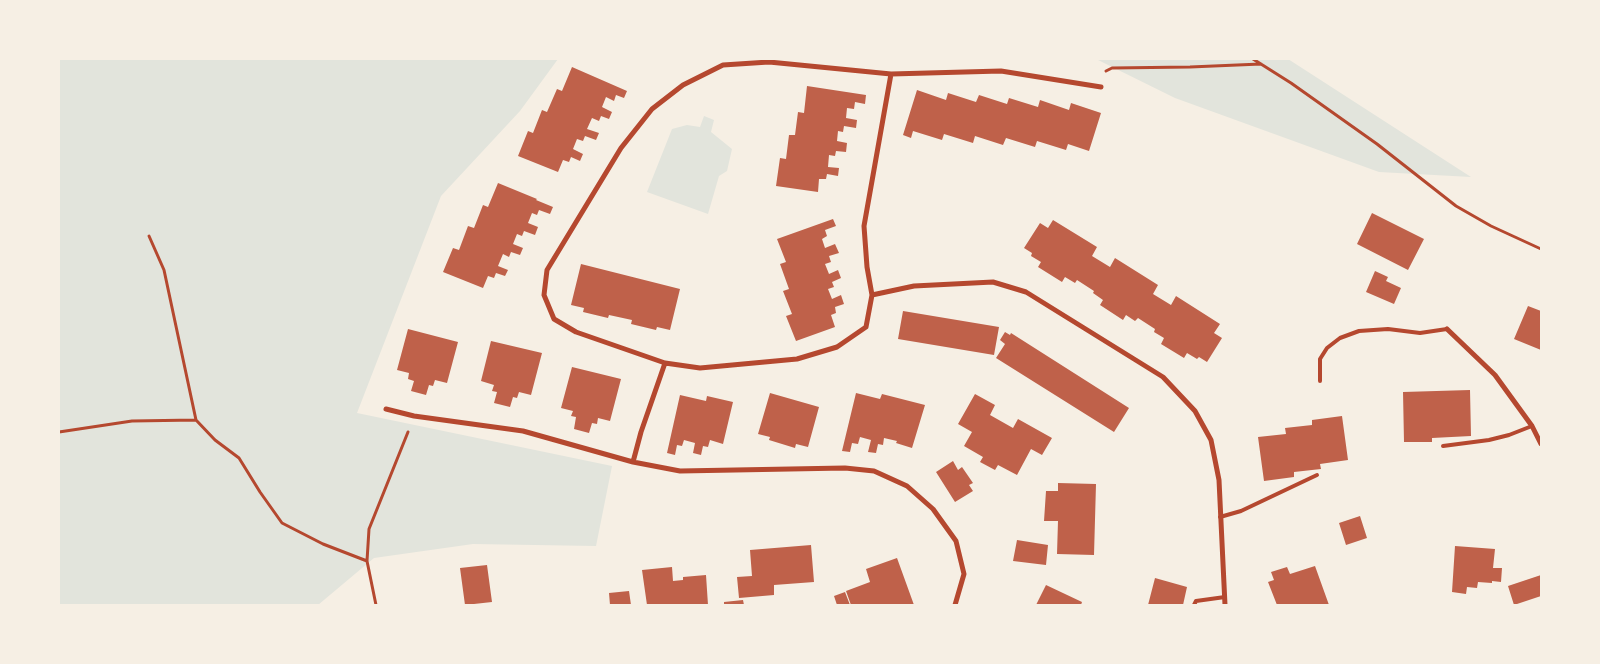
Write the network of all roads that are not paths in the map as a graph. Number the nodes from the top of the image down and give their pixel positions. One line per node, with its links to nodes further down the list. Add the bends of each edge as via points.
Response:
1 (891, 74): 2 (street, via 1001,71); 3 (street, via 864,226); 5 (street, via 769,62 723,65 683,85 652,109 621,148 547,270 544,295 554,319 576,332)
2 (1101, 87)
3 (872, 295): 5 (street, via 866,327 838,347 797,359 700,368); 13 (street, via 914,286 993,282 1026,292 1163,377 1195,411 1211,440 1219,480)
4 (1447, 329): 6 (lane, via 1359,331 1340,338 1327,348 1320,359); 8 (street, via 1495,375)
5 (665, 363): 11 (street)
6 (1320, 381)
7 (386, 409): 11 (street, via 523,431)
8 (1532, 426): 9 (street); 10 (lane, via 1489,440)
9 (1541, 444)
10 (1443, 446)
11 (633, 462): 15 (street, via 680,471 845,468 874,471 907,486 932,509 956,541 964,574)
12 (1317, 475): 13 (lane, via 1241,511)
13 (1220, 516): 14 (street)
14 (1225, 597): 16 (lane, via 1196,601); 17 (street)
15 (955, 605)
16 (1194, 605)
17 (1225, 605)

